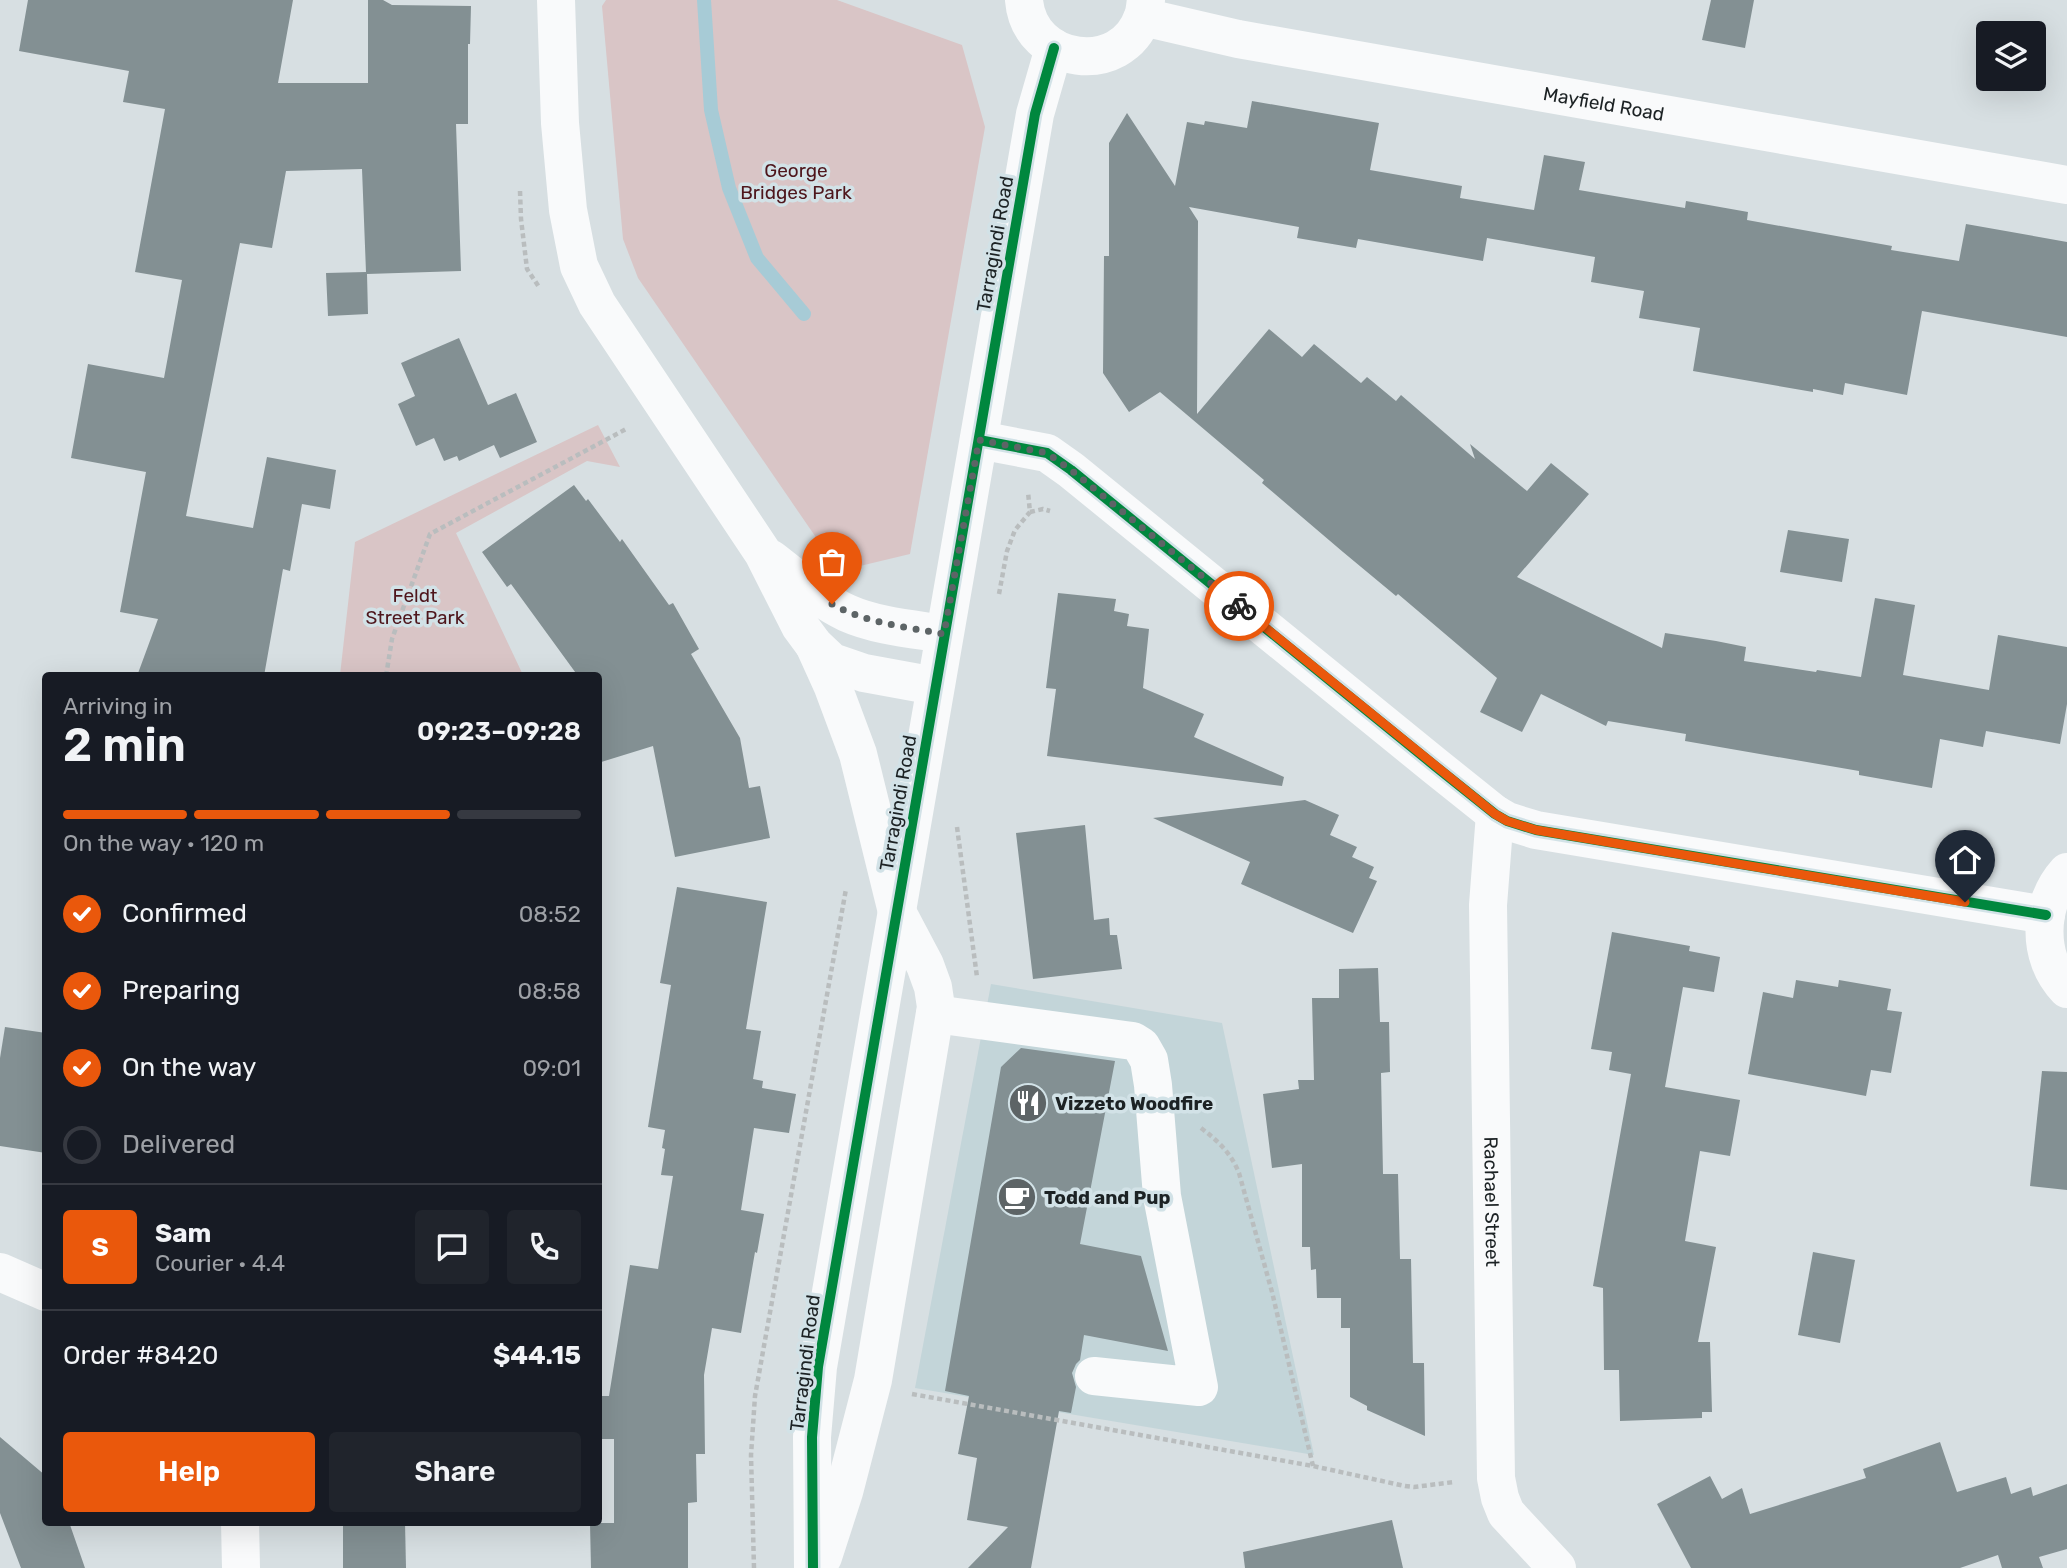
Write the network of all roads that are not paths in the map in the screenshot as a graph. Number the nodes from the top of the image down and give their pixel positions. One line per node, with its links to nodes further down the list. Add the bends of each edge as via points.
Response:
1 (556, 0): 7 (street, via 559,123 579,266 597,304)
2 (1024, 0): 4 (street, via 1030,25)
3 (1145, 8): 4 (street, via 1135,32 1106,53 1088,57); 5 (street, Mayfield Road, via 1238,39)
4 (1054, 48): 6 (street, Tarragindi Road, via 1035,114)
5 (2067, 185)
6 (979, 440): 8 (street, Tarragindi Road); 11 (street, via 1047,453 1071,470)
7 (764, 553): 8 (street, via 847,613); 9 (street)
8 (944, 634): 10 (street, Tarragindi Road)
9 (814, 645): 10 (street, via 832,662); 13 (street, via 858,754)
10 (935, 686): 13 (street, Tarragindi Road)
11 (1495, 814): 14 (street, via 1536,830); 24 (street, Rachael Street, via 1488,905 1496,1478 1506,1513)
12 (2067, 872): 14 (street, via 2049,900)
13 (897, 912): 16 (street, via 930,977); 22 (street, Tarragindi Road, via 818,1367 812,1437)
14 (2046, 915): 15 (street, via 2045,944)
15 (2067, 989)
16 (935, 1014): 19 (street, via 1133,1041 1149,1060 1162,1196 1199,1387); 23 (street, via 873,1380)
17 (0, 1272): 18 (street)
18 (42, 1290)
19 (1094, 1377)
20 (240, 1526): 21 (street)
21 (241, 1568)
22 (814, 1568)
23 (819, 1568)
24 (1557, 1568)

